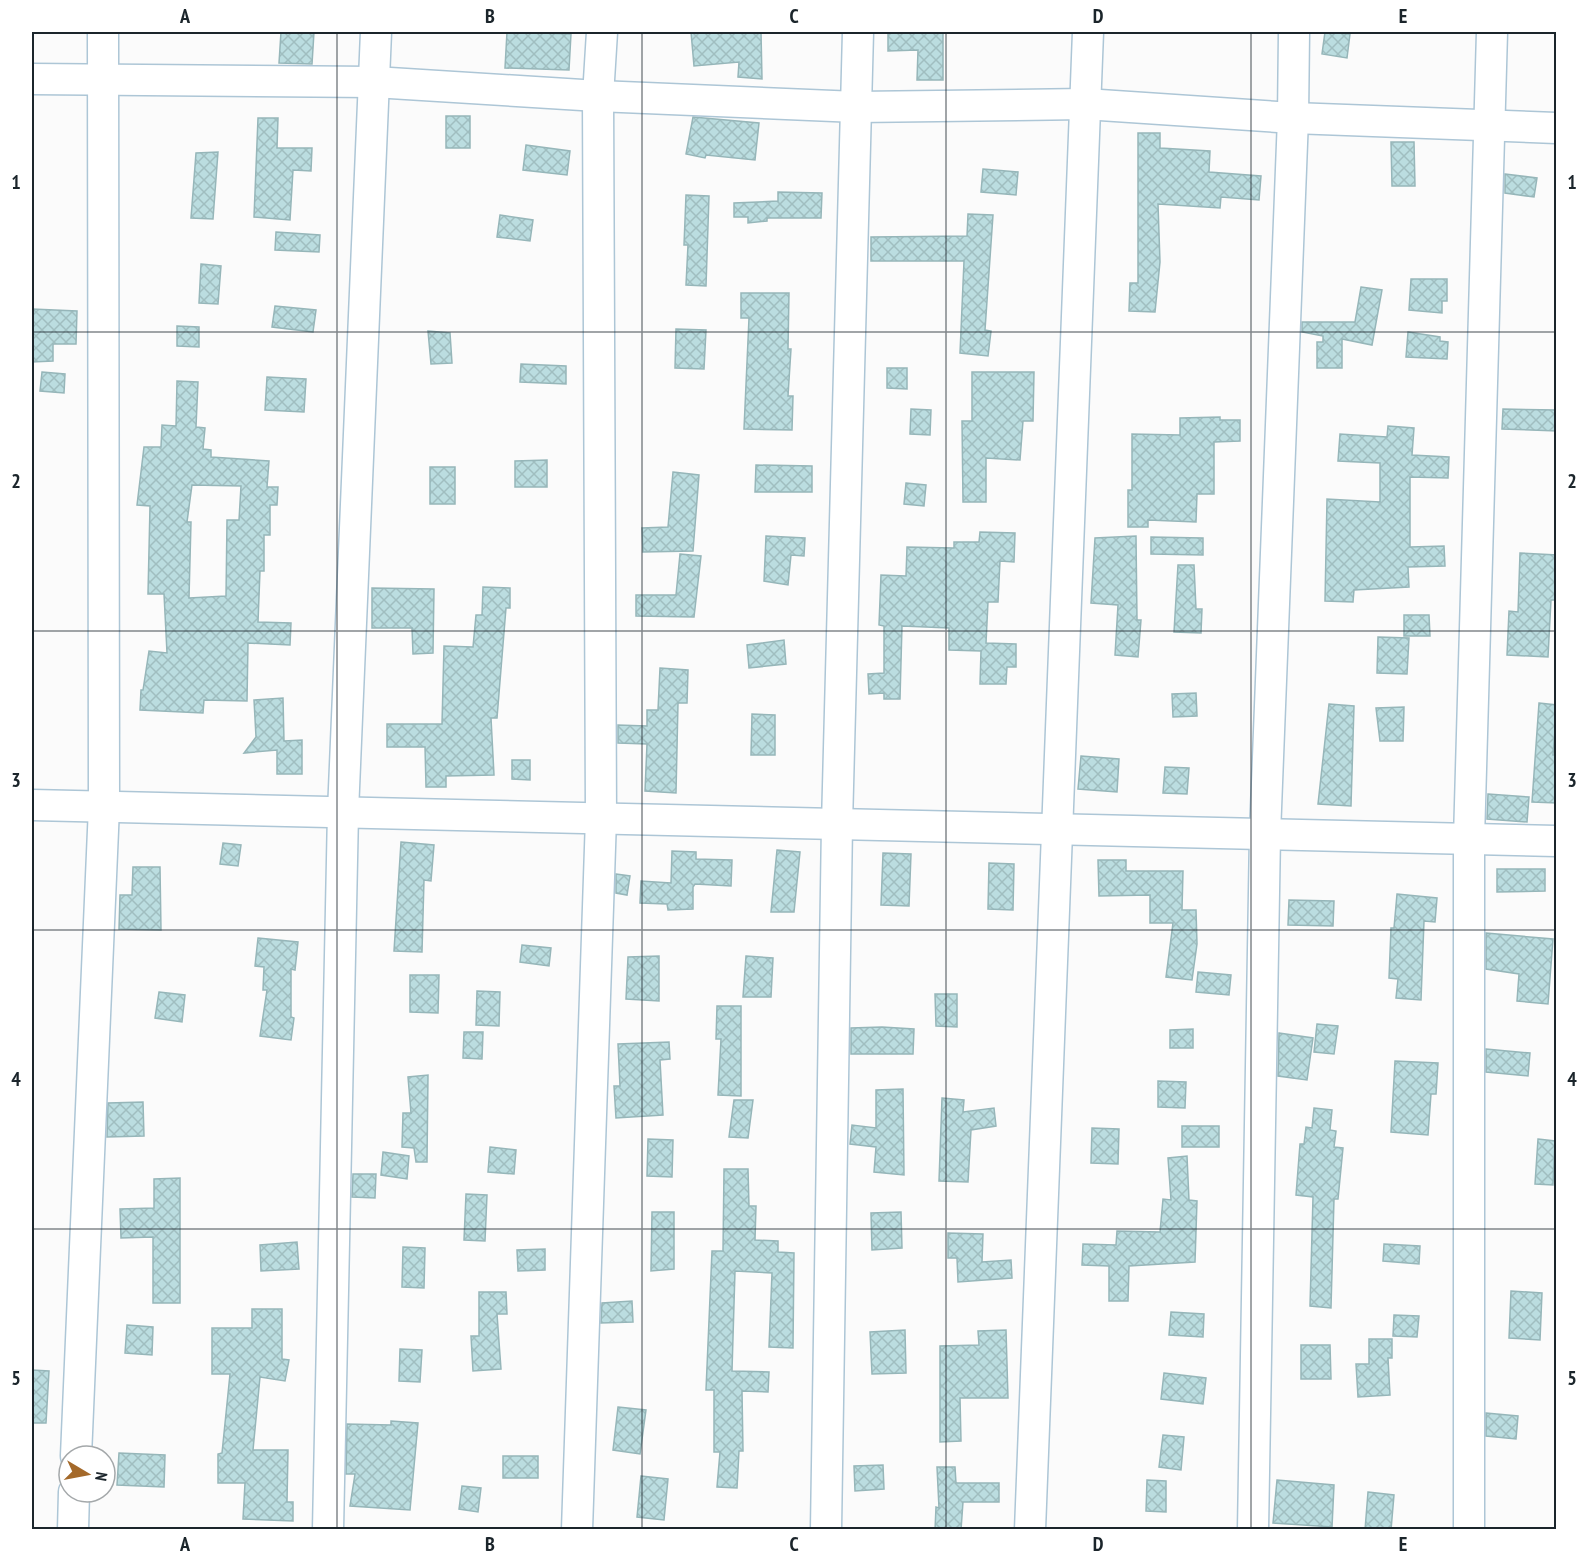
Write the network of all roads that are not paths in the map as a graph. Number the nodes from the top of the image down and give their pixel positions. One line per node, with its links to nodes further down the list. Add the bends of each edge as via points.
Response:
1 (104, 32): 9 (street)
2 (376, 32): 10 (street)
3 (602, 32): 11 (street)
4 (858, 32): 13 (street)
5 (1088, 32): 12 (street)
6 (1294, 32): 14 (street)
7 (1492, 32): 15 (street)
8 (32, 79): 9 (street)
9 (102, 80): 10 (street); 18 (street)
10 (374, 82): 11 (street); 19 (street)
11 (598, 96): 13 (street); 20 (street)
12 (1085, 104): 13 (street); 14 (street); 22 (street)
13 (857, 106): 21 (street)
14 (1293, 118): 15 (street); 23 (street)
15 (1488, 128): 16 (street); 24 (street)
16 (1557, 128)
17 (32, 805): 18 (street)
18 (104, 807): 19 (street); 26 (street)
19 (343, 812): 20 (street); 29 (street)
20 (601, 818): 21 (street); 30 (street)
21 (837, 824): 22 (street); 31 (street)
22 (1055, 829): 23 (street); 32 (street)
23 (1265, 834): 24 (street); 33 (street)
24 (1469, 839): 25 (street); 34 (street)
25 (1557, 841)
26 (77, 1444)
27 (74, 1504): 28 (street)
28 (73, 1530)
29 (328, 1530)
30 (577, 1530)
31 (826, 1530)
32 (1030, 1530)
33 (1253, 1530)
34 (1469, 1530)

